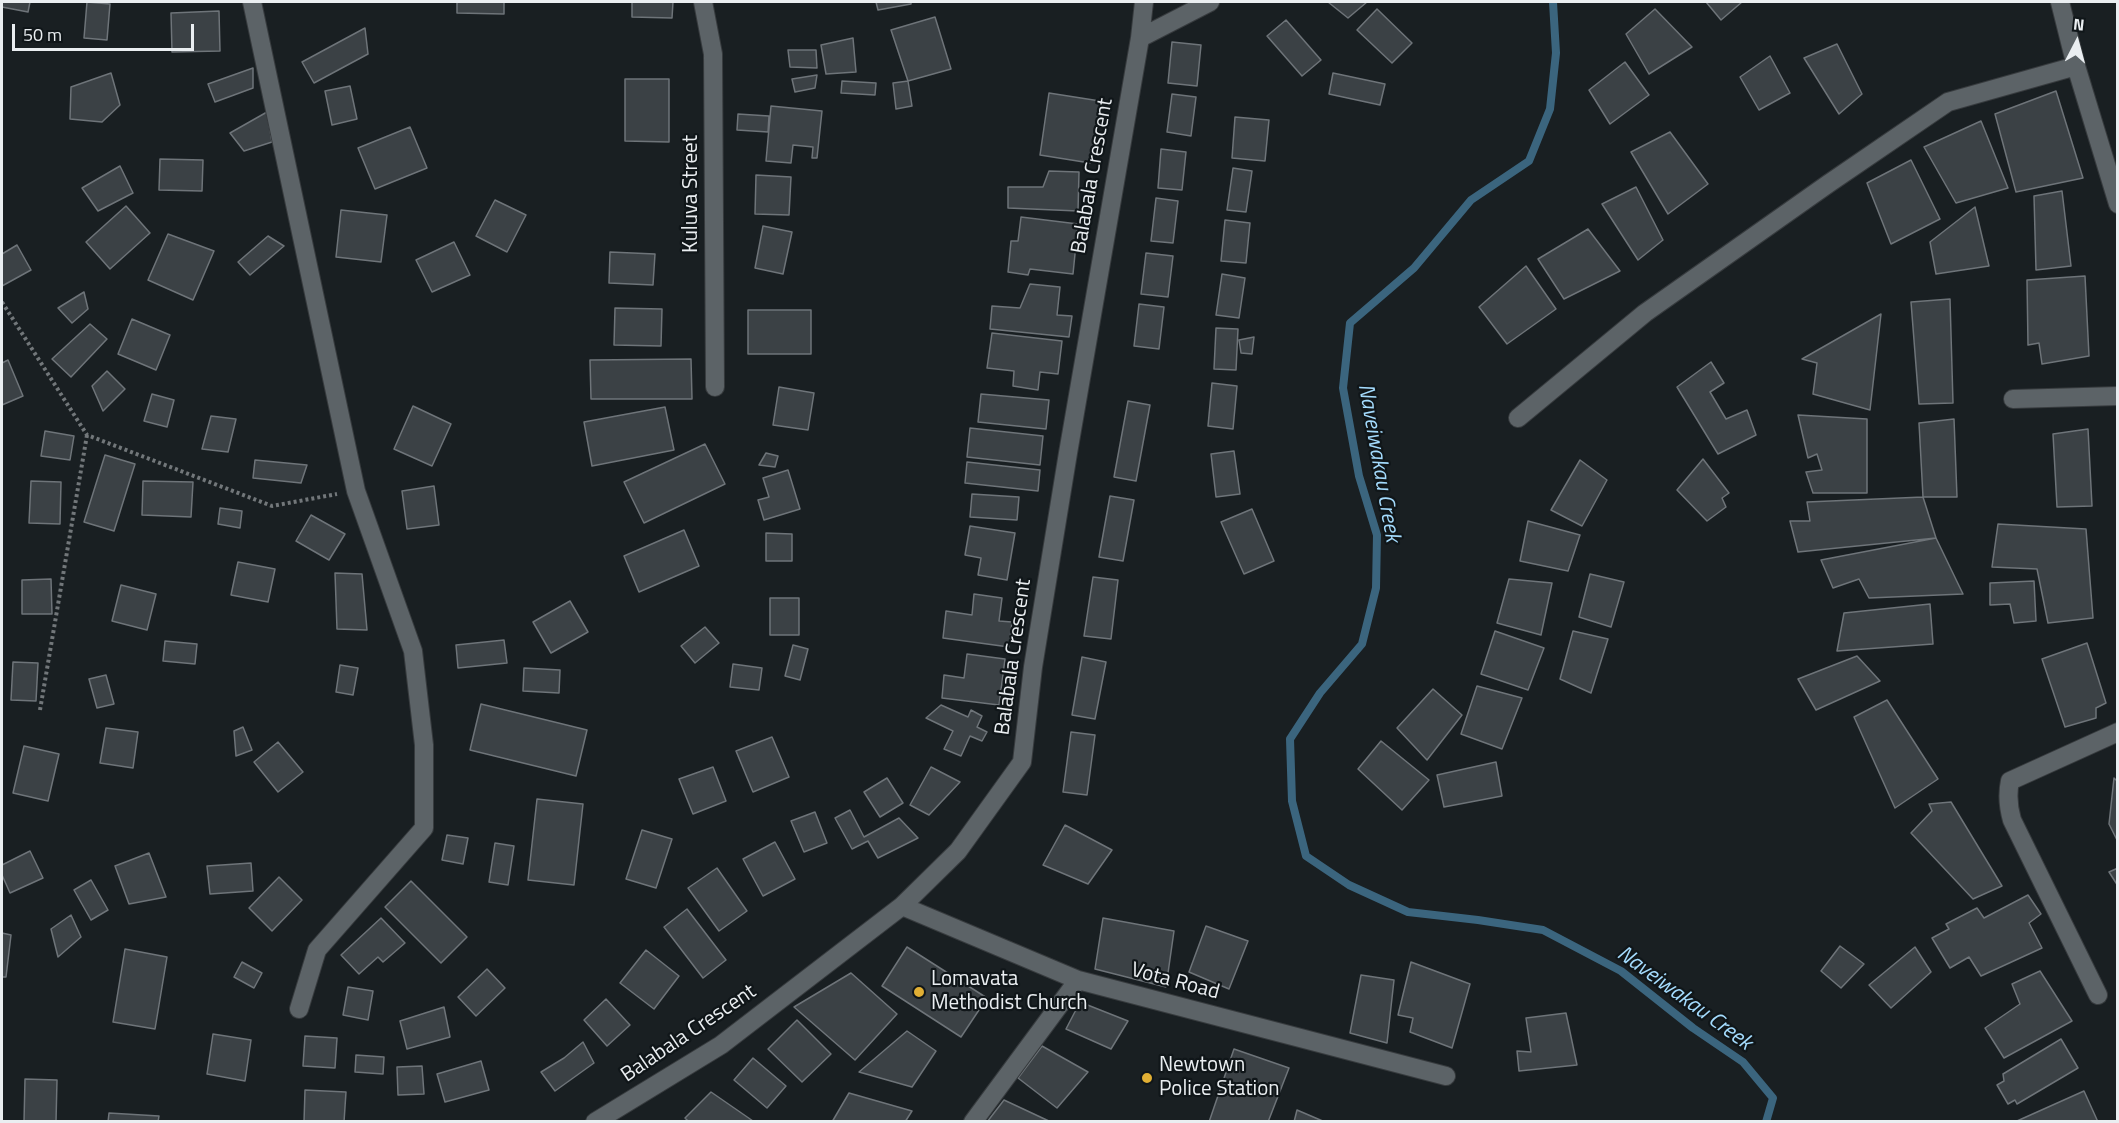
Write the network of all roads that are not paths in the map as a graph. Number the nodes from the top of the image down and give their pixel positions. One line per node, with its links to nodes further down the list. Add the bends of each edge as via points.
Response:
1 (252, 2): 17 (street, via 356,491 413,651 424,745 424,828 317,950)
2 (703, 2): 9 (street, Kuluva Street, via 713,54)
3 (1144, 2): 6 (street, Balabala Crescent)
4 (1210, 2): 6 (street)
5 (2060, 2): 7 (street)
6 (1140, 38): 14 (street, Balabala Crescent, via 1033,667 1022,762 958,851)
7 (2076, 66): 8 (street); 12 (street, via 1948,102 1645,313)
8 (2118, 204)
9 (715, 387)
10 (2118, 396): 11 (street)
11 (2013, 399)
12 (1518, 418)
13 (2118, 732): 16 (street, via 2010,781 2008,790 2012,820)
14 (902, 906): 15 (street, Vota Road); 19 (street, Balabala Crescent, via 721,1045)
15 (1078, 980): 18 (street, Vota Road); 20 (street)
16 (2098, 995)
17 (299, 1009)
18 (1446, 1076)
19 (595, 1122)
20 (973, 1122)

